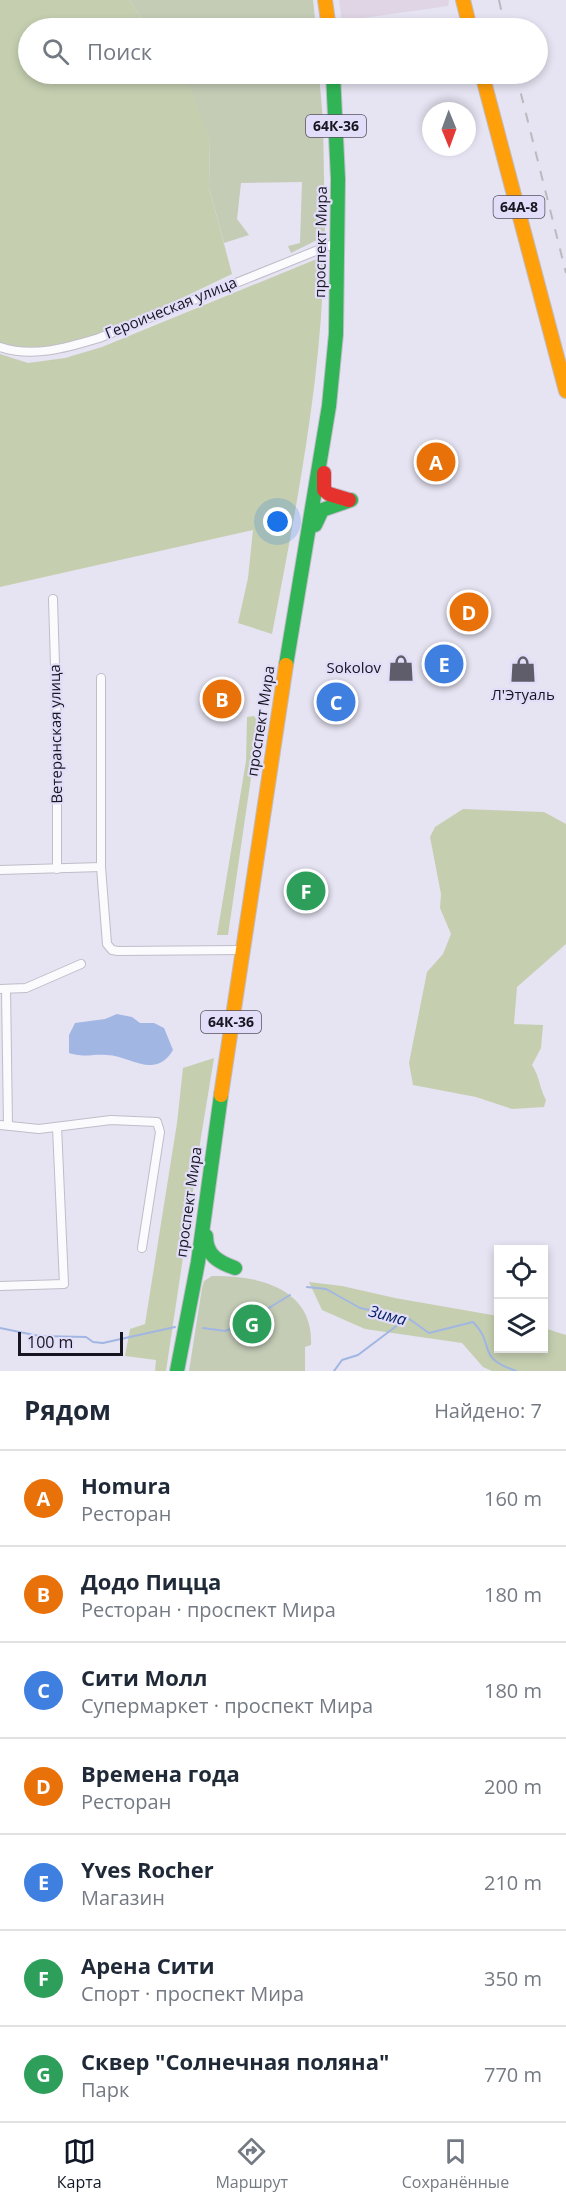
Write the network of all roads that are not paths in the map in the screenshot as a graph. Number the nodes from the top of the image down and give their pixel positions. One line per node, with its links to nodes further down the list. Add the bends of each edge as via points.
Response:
1 (325, 0): 3 (main road)
2 (463, 0): 4 (main road)
3 (328, 18)
4 (468, 18)
5 (333, 84): 7 (main road, проспект Мира / 64К-36)
6 (485, 84): 9 (main road, 64А-8)
7 (338, 242): 8 (street, Героическая улица, via 99,338 32,352); 10 (main road, проспект Мира / 64К-36, via 336,334)
8 (0, 347)
9 (566, 391)
10 (323, 444): 11 (main road, via 324,490); 12 (main road, проспект Мира / 64К-36)
11 (352, 500): 12 (main road); 13 (main road, via 322,510)
12 (314, 501): 13 (main road, проспект Мира / 64К-36)
13 (305, 559): 19 (main road, проспект Мира / 64К-36)
14 (53, 599): 17 (street, Ветеранская улица)
15 (101, 678): 16 (street)
16 (101, 867): 17 (street); 19 (street, via 107,944 112,950)
17 (57, 869): 18 (street)
18 (0, 870)
19 (243, 950): 24 (main road, проспект Мира / 64К-36)
20 (81, 964): 21 (street, via 26,988)
21 (3, 989): 22 (street)
22 (4, 1125): 23 (street)
23 (57, 1127): 25 (street, via 111,1120 157,1122 160,1132); 28 (street, via 64,1284)
24 (207, 1196): 26 (main road, проспект Мира / 64К-36); 27 (main road, via 207,1249 214,1260)
25 (141, 1248)
26 (198, 1262): 27 (main road); 29 (main road, проспект Мира / 64К-36)
27 (236, 1268): 29 (main road, via 203,1271)
28 (0, 1286)
29 (188, 1313): 30 (main road, проспект Мира / 64К-36)
30 (177, 1371)

